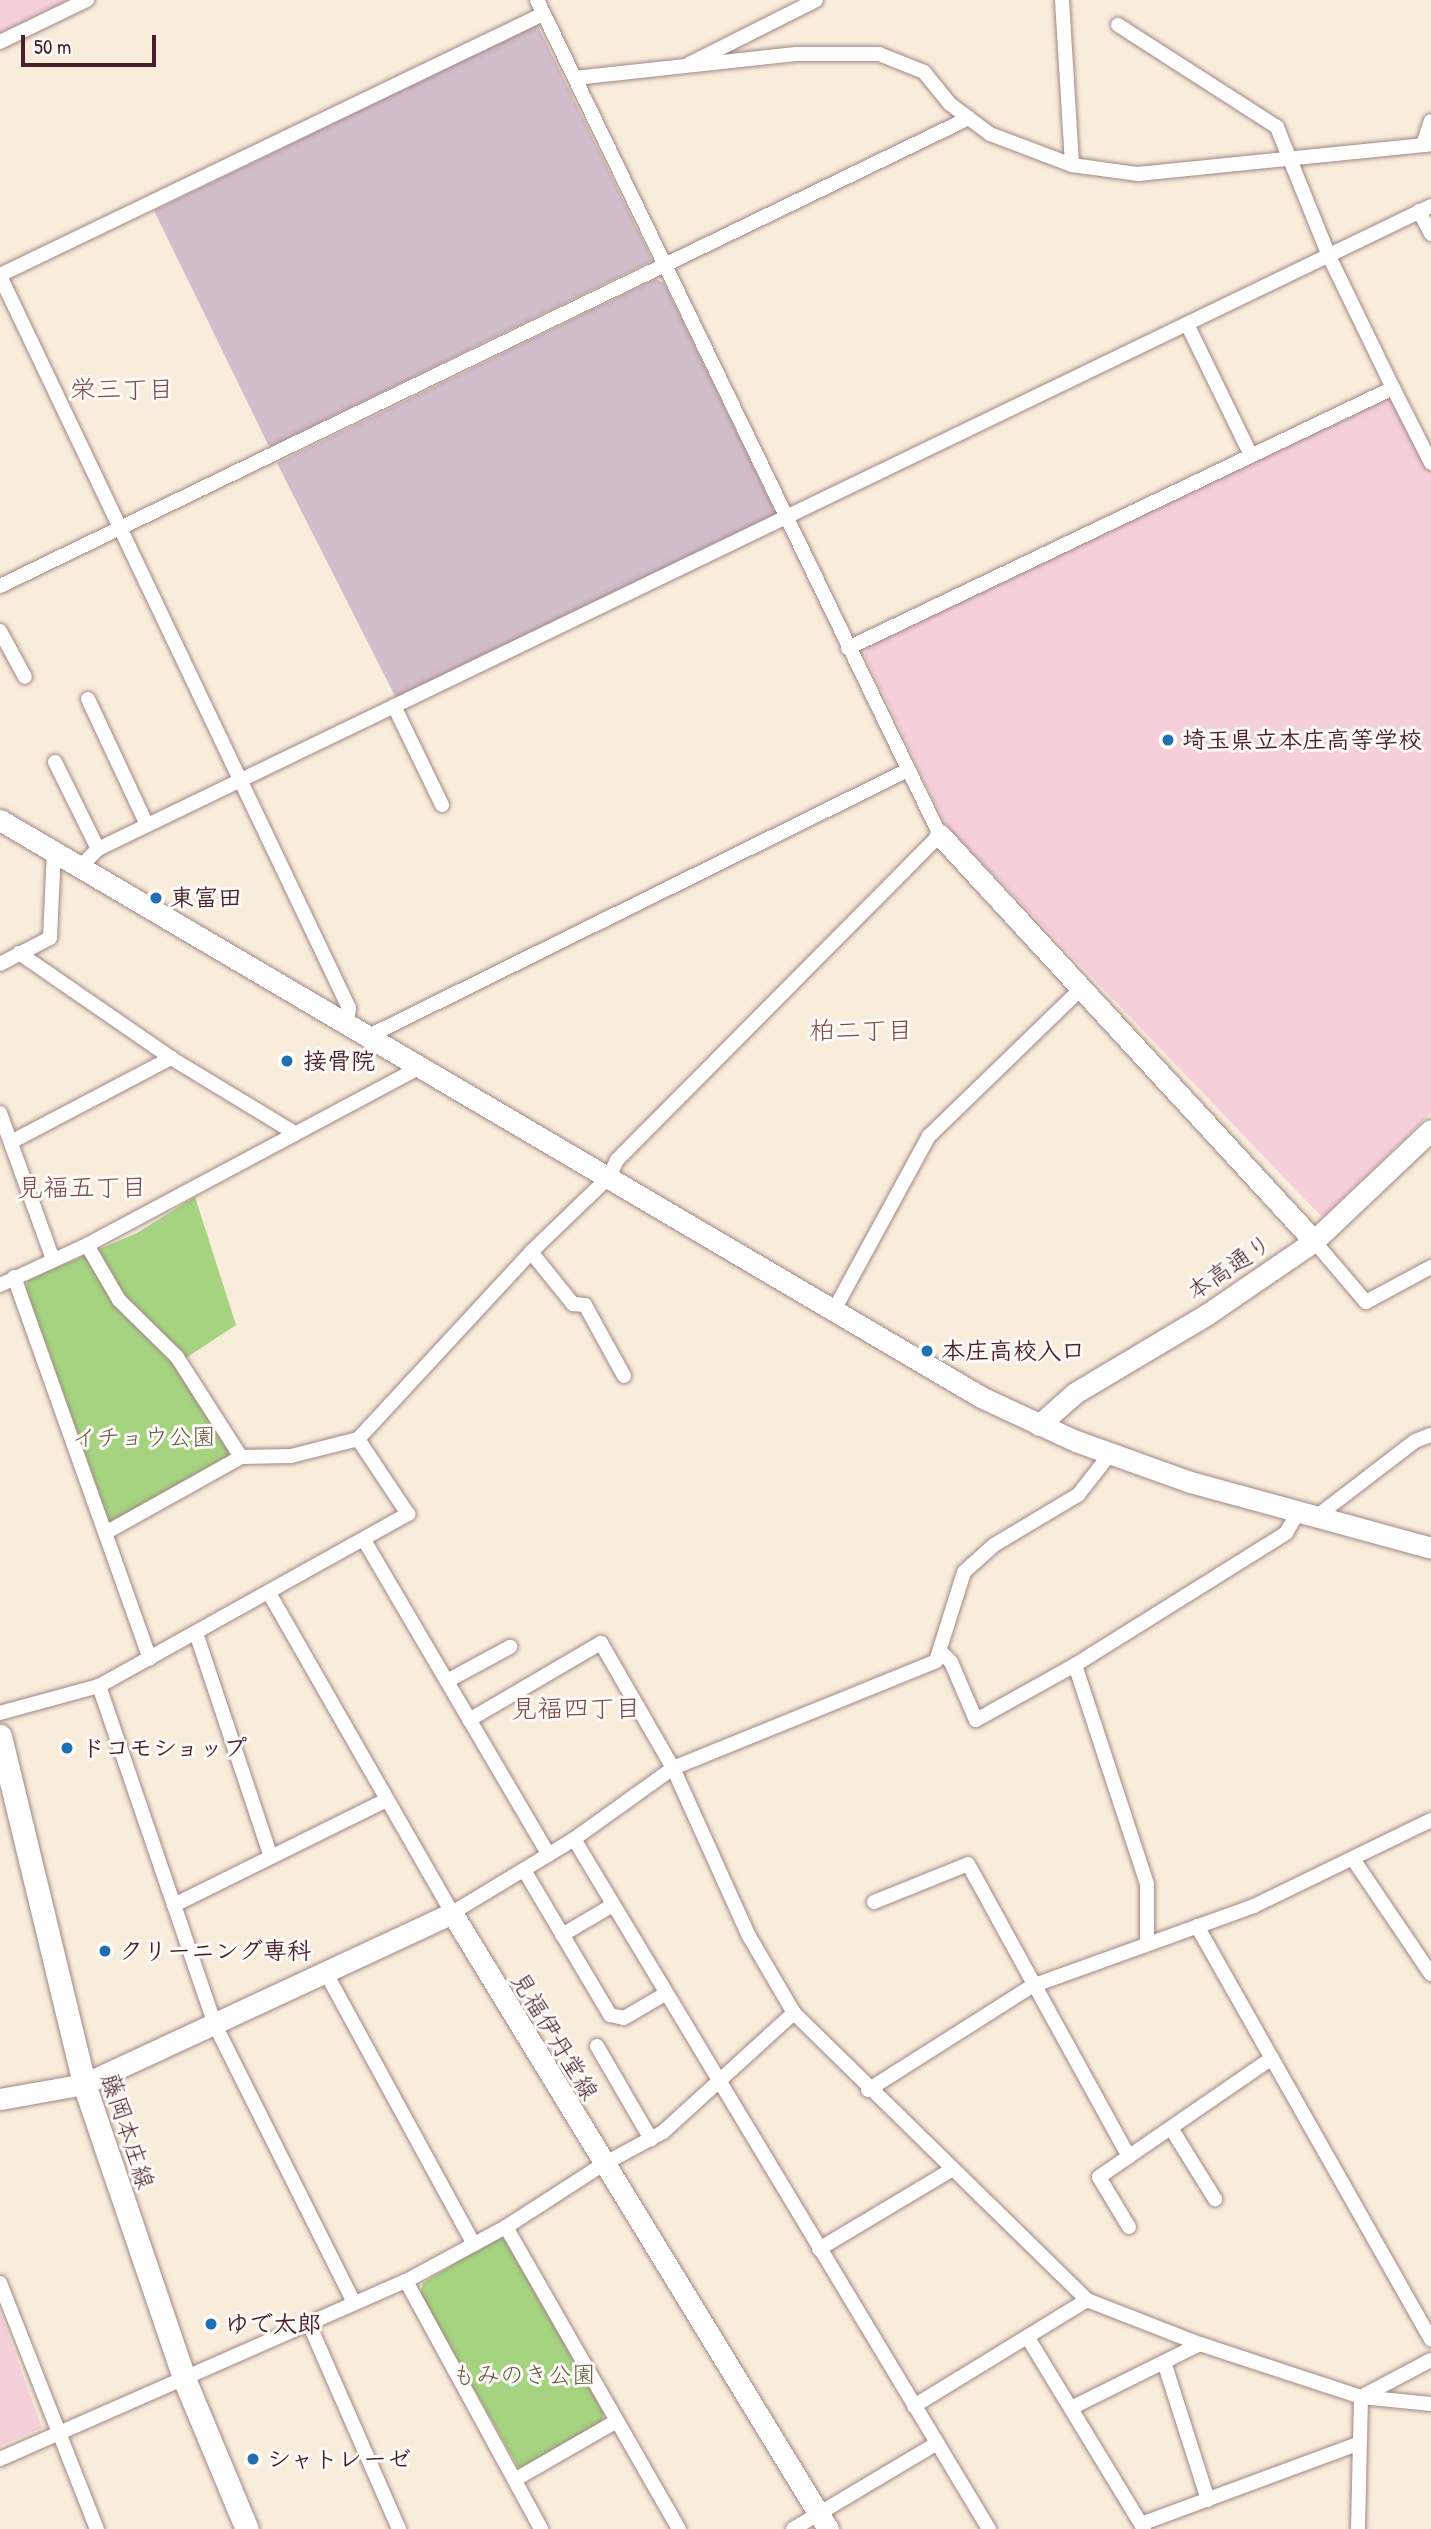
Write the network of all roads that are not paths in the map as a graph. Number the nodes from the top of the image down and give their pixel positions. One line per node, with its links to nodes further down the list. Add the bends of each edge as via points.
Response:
1 (87, 0): 7 (street)
2 (537, 0): 5 (street)
3 (816, 0): 8 (street)
4 (1062, 0): 14 (street)
5 (543, 14): 9 (street); 19 (street)
6 (1118, 25): 13 (street, via 1277,127)
7 (0, 42)
8 (679, 69): 9 (street); 10 (street, via 796,54 880,54 924,72 950,104)
9 (575, 78): 18 (street)
10 (969, 118): 14 (street, via 1001,139); 18 (street)
11 (1431, 121): 12 (street)
12 (1427, 145): 13 (street)
13 (1286, 157): 14 (street, via 1138,174); 17 (street)
14 (1072, 165)
15 (1425, 208): 16 (street); 17 (street)
16 (1431, 234)
17 (1329, 256): 20 (street); 21 (street)
18 (665, 266): 24 (street); 25 (street)
19 (0, 276): 25 (street)
20 (1186, 324): 22 (street); 24 (street)
21 (1393, 388): 22 (street); 23 (street)
22 (1250, 453): 28 (street)
23 (1431, 463)
24 (786, 519): 28 (street); 31 (street)
25 (119, 527): 26 (street); 34 (street)
26 (0, 586)
27 (0, 631): 29 (street)
28 (848, 648): 33 (street)
29 (25, 677)
30 (88, 699): 37 (street)
31 (394, 706): 34 (street); 35 (street)
32 (55, 762): 39 (street)
33 (908, 770): 38 (street); 46 (street)
34 (241, 779): 37 (street); 45 (street, via 349,1008)
35 (442, 805)
36 (0, 820): 40 (street)
37 (147, 825): 39 (street)
38 (940, 835): 44 (street); 53 (street, via 617,1160)
39 (98, 849): 41 (street)
40 (54, 851): 41 (street); 42 (street, via 50,938)
41 (81, 866): 45 (street)
42 (19, 953): 43 (street); 47 (street)
43 (0, 964)
44 (1083, 988): 54 (street); 61 (street, via 929,1136)
45 (347, 1023): 46 (street)
46 (369, 1036): 48 (street)
47 (171, 1058): 51 (street); 52 (street)
48 (419, 1068): 51 (street); 53 (street)
49 (0, 1113): 52 (street)
50 (1431, 1129): 54 (street, 本高通り)
51 (293, 1132): 55 (street)
52 (11, 1142): 57 (street)
53 (609, 1177): 56 (street); 61 (street)
54 (1314, 1241): 58 (street, via 1366,1302); 63 (street, 本高通り, via 1209,1313 1075,1393)
55 (87, 1245): 57 (street); 67 (street, via 119,1300 177,1357)
56 (531, 1252): 62 (street, via 573,1304 585,1305); 65 (street)
57 (52, 1257): 59 (street)
58 (1431, 1266)
59 (14, 1277): 60 (street); 69 (street)
60 (0, 1285)
61 (834, 1310): 63 (street, via 981,1396)
62 (624, 1376)
63 (1040, 1424): 66 (street)
64 (1431, 1435): 68 (street, via 1415,1441)
65 (358, 1439): 67 (street, via 291,1456); 70 (street, via 408,1514)
66 (1110, 1454): 68 (street); 75 (street, via 1078,1495 994,1545 964,1572)
67 (241, 1457): 69 (street)
68 (1307, 1515): 71 (street); 77 (street, via 1286,1533)
69 (107, 1532): 76 (street)
70 (364, 1541): 72 (street); 78 (street)
71 (1431, 1548)
72 (269, 1593): 73 (street); 84 (street)
73 (196, 1633): 76 (street); 88 (street)
74 (510, 1647): 78 (street)
75 (942, 1653): 77 (street, via 951,1662 976,1720); 83 (street, via 926,1667)
76 (150, 1658): 79 (street)
77 (1075, 1665): 97 (street, via 1147,1884)
78 (447, 1681): 81 (street)
79 (99, 1686): 80 (street); 92 (street)
80 (0, 1713)
81 (469, 1720): 83 (street, via 601,1643); 87 (street)
82 (0, 1736): 107 (main road, 藤岡本庄線)
83 (673, 1768): 86 (street); 102 (street, via 749,1936)
84 (386, 1800): 88 (street); 94 (street)
85 (1431, 1820): 89 (street)
86 (574, 1839): 87 (street); 93 (street)
87 (549, 1855): 90 (street)
88 (271, 1857): 92 (street)
89 (1353, 1859): 95 (street, via 1254,1906); 99 (street)
90 (524, 1870): 94 (street); 96 (street)
91 (874, 1902): 100 (street, via 968,1864)
92 (174, 1905): 103 (street)
93 (613, 1905): 96 (street); 101 (street)
94 (452, 1913): 98 (street); 113 (street, 見福伊丹堂線)
95 (1197, 1926): 97 (street); 105 (street)
96 (562, 1935): 101 (street, via 610,2015 624,2018)
97 (1147, 1944): 100 (street)
98 (326, 1973): 103 (street); 118 (street)
99 (1431, 1974)
100 (1032, 1986): 108 (street); 112 (street)
101 (665, 1994): 106 (street)
102 (794, 2013): 106 (street); 108 (street)
103 (215, 2025): 107 (street); 123 (street)
104 (597, 2046): 111 (street)
105 (1272, 2058): 110 (street); 126 (street)
106 (716, 2081): 111 (street); 119 (street)
107 (84, 2084): 109 (street); 130 (main road, 藤岡本庄線)
108 (868, 2090): 114 (street)
109 (0, 2098)
110 (1171, 2128): 112 (street); 115 (street)
111 (651, 2139): 113 (street)
112 (1129, 2157): 117 (street, via 1099,2177)
113 (602, 2165): 116 (street); 142 (street, 見福伊丹堂線)
114 (951, 2170): 119 (street); 122 (street)
115 (1215, 2199)
116 (506, 2227): 118 (street); 135 (street)
117 (1129, 2227)
118 (474, 2244): 120 (street)
119 (819, 2249): 133 (street)
120 (406, 2281): 123 (street); 140 (street)
121 (0, 2283): 136 (street)
122 (1087, 2300): 125 (street); 127 (street)
123 (355, 2303): 124 (street)
124 (309, 2324): 130 (street); 146 (street)
125 (1028, 2338): 133 (street); 134 (street)
126 (1431, 2339)
127 (1200, 2344): 129 (street); 131 (street)
128 (1431, 2360): 131 (street)
129 (1164, 2362): 134 (street); 141 (street)
130 (186, 2381): 136 (street); 145 (main road, 藤岡本庄線)
131 (1361, 2398): 132 (street); 138 (street)
132 (1431, 2404)
133 (914, 2406): 137 (street)
134 (1071, 2408): 143 (street)
135 (615, 2422): 140 (street); 148 (street)
136 (59, 2433): 139 (street); 144 (street)
137 (937, 2443): 142 (street); 150 (street)
138 (1357, 2444): 141 (street); 151 (street)
139 (0, 2459)
140 (516, 2479): 147 (street)
141 (1208, 2500): 143 (street)
142 (823, 2521): 149 (street)
143 (1142, 2527)
144 (96, 2529)
145 (247, 2529)
146 (399, 2529)
147 (541, 2529)
148 (679, 2529)
149 (793, 2529)
150 (989, 2529)
151 (1358, 2529)

